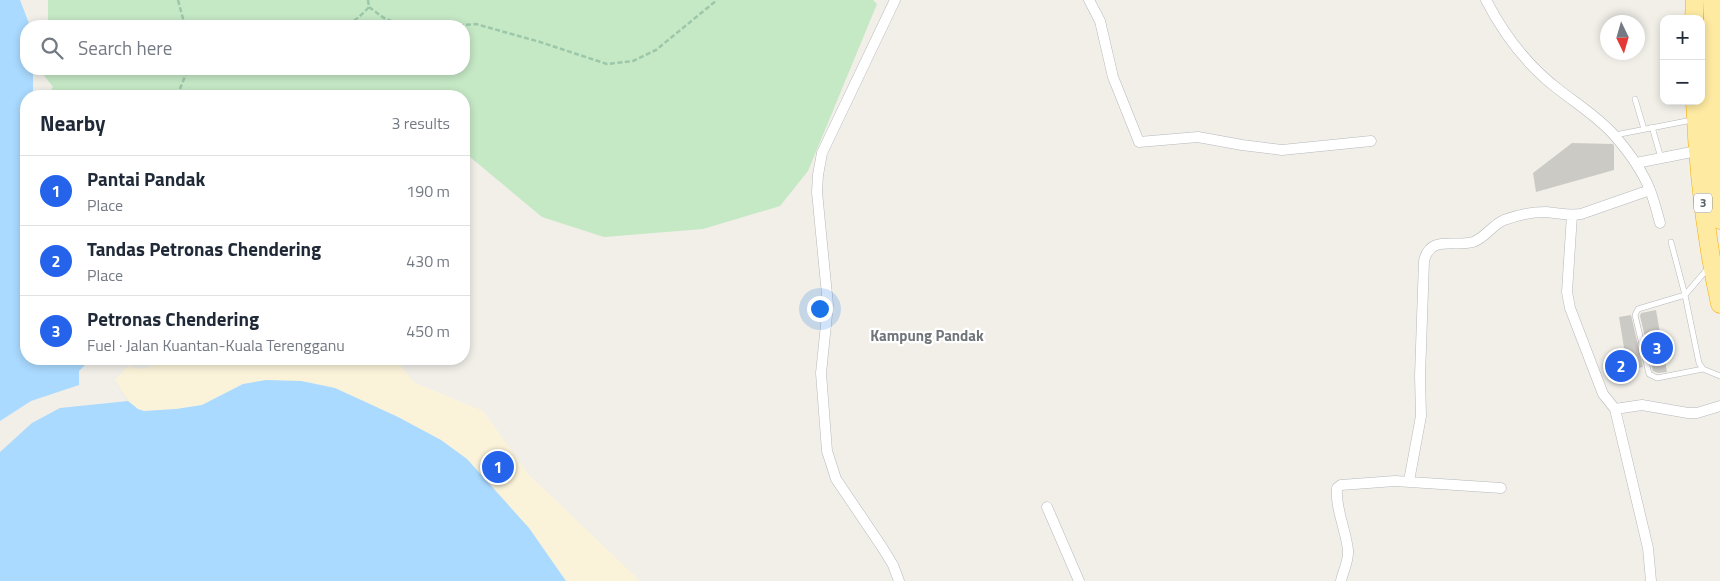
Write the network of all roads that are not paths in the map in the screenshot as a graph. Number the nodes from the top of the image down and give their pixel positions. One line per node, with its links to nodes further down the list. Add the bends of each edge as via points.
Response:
1 (895, 0): 32 (street, via 822,153 817,192 828,305 821,373 828,451 836,479 885,553)
2 (1089, 0): 13 (street, via 1100,21 1113,77 1139,142 1198,136 1282,150)
3 (1486, 0): 12 (street, via 1494,17 1529,62)
4 (1695, 0): 6 (highway)
5 (1713, 0): 14 (highway, 3)
6 (1694, 15)
7 (1635, 99): 11 (lane)
8 (1695, 105): 9 (highway, 3)
9 (1696, 119): 10 (lane); 14 (highway, 3)
10 (1652, 127): 11 (lane); 15 (lane)
11 (1644, 129): 12 (lane)
12 (1614, 135): 16 (street)
13 (1371, 141)
14 (1710, 146): 15 (street); 19 (highway, 3); 22 (highway, 3, via 1700,180)
15 (1661, 158): 16 (street)
16 (1636, 163): 17 (street)
17 (1650, 190): 18 (street); 20 (street)
18 (1572, 215): 28 (street, via 1570,308 1603,394); 29 (street, via 1534,212 1493,225 1479,240 1438,244 1426,252 1421,416)
19 (1720, 220)
20 (1660, 223)
21 (1671, 242): 23 (lane)
22 (1712, 263): 23 (lane); 24 (highway, 3)
23 (1685, 295): 25 (lane); 25 (lane, via 1638,309 1635,315 1649,374 1657,378)
24 (1720, 304)
25 (1703, 369): 26 (lane)
26 (1720, 376)
27 (1720, 406): 28 (street, via 1697,413 1642,406)
28 (1615, 409): 35 (street, via 1648,548)
29 (1409, 481): 30 (street); 34 (street, via 1348,484 1337,488 1348,550)
30 (1501, 488)
31 (1047, 507): 33 (street)
32 (899, 581)
33 (1079, 581)
34 (1341, 581)
35 (1651, 581)

